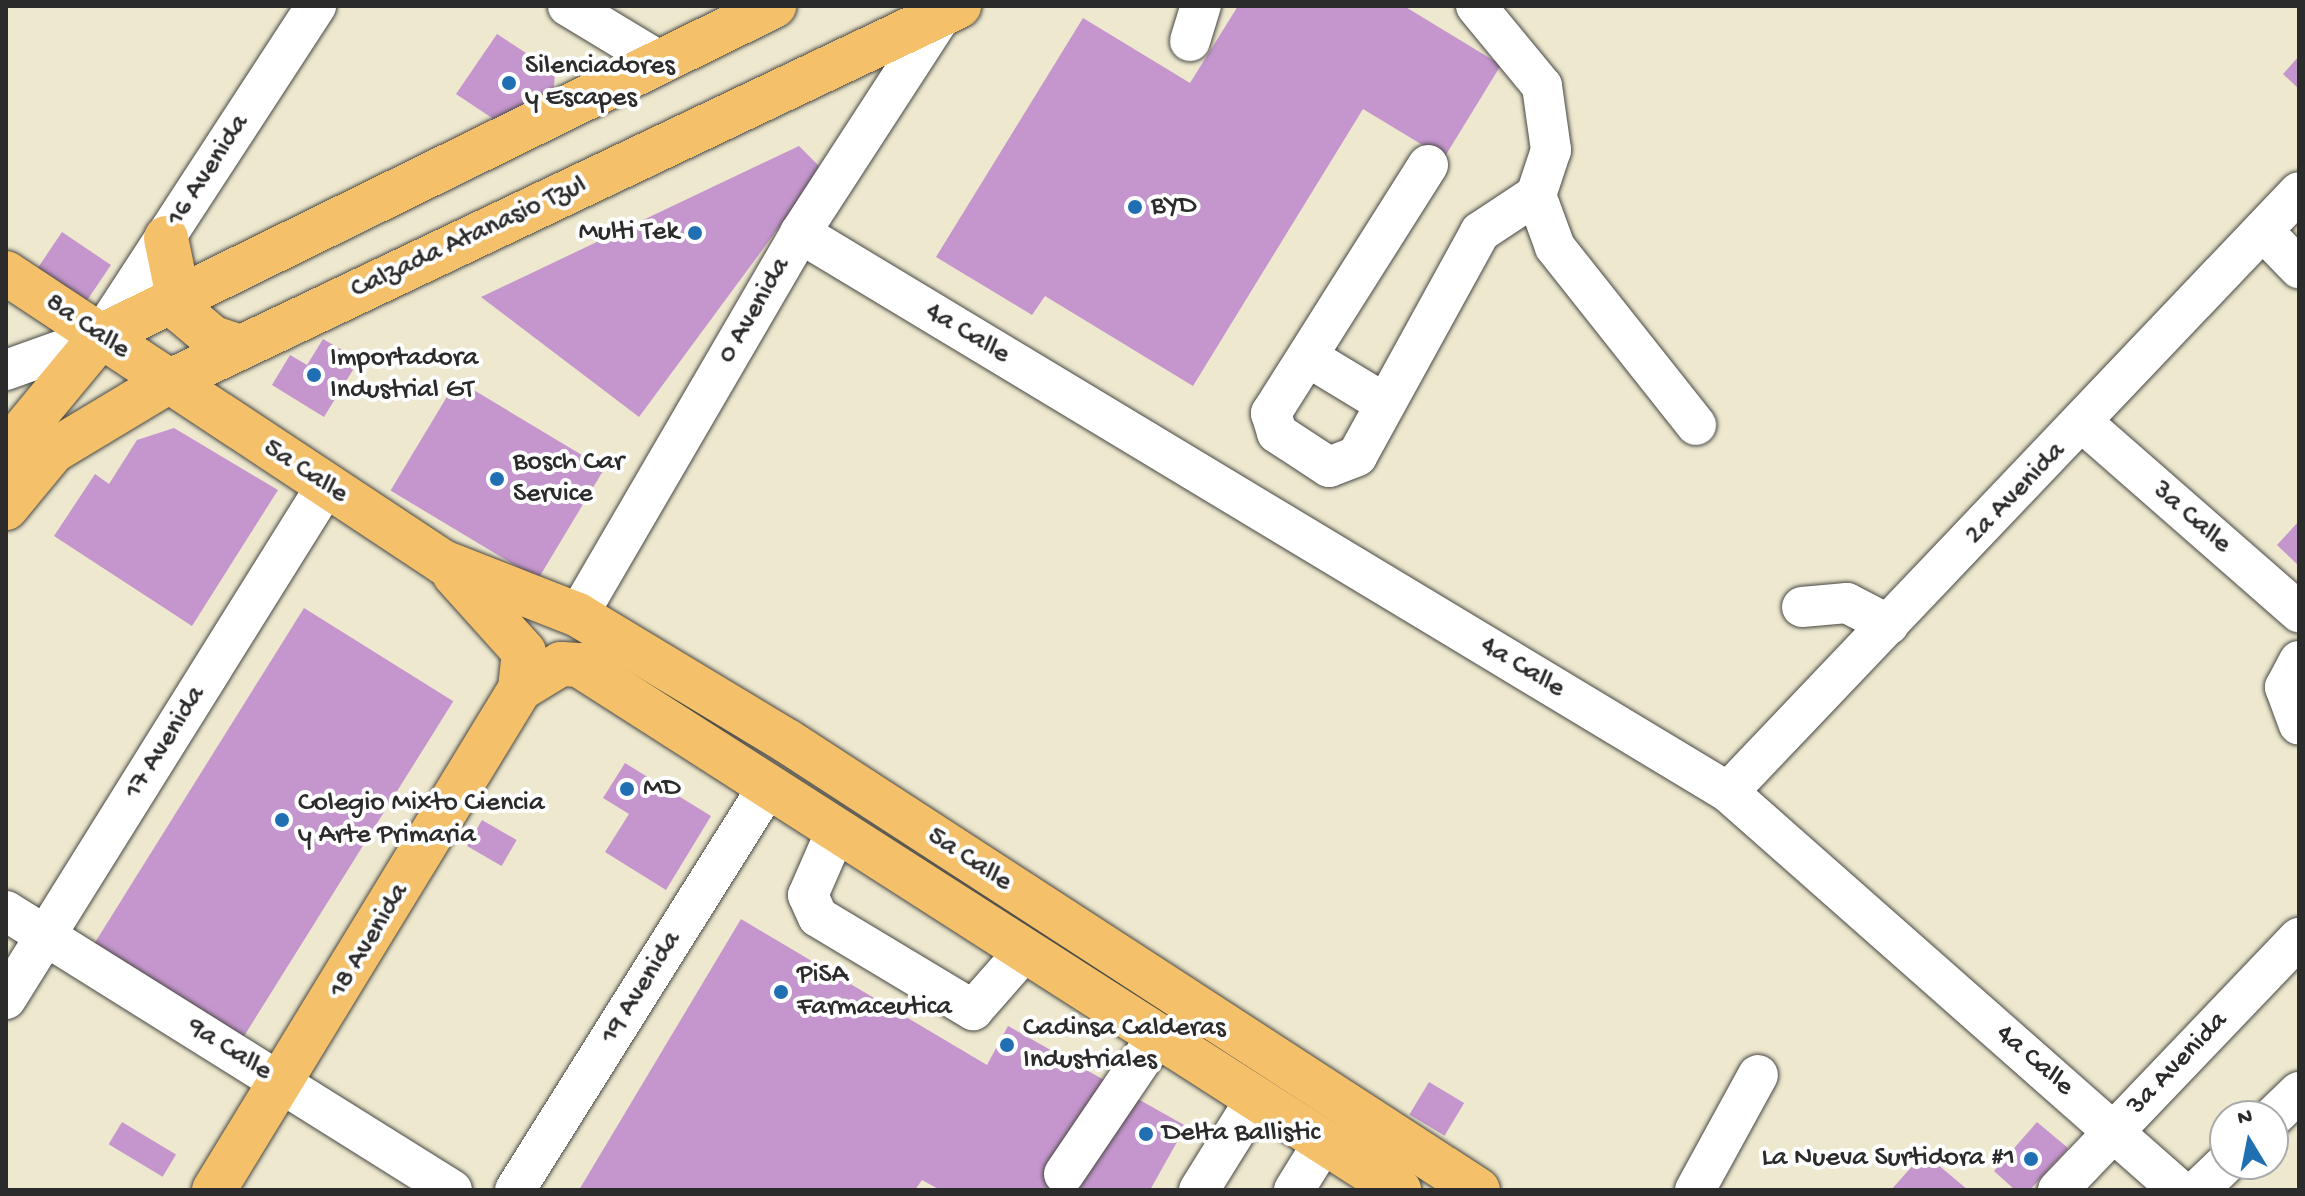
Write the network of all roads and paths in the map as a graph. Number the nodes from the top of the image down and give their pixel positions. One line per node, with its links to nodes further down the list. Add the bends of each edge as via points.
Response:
1 (316, 6): 12 (street, 16 Avenida)
2 (568, 6): 6 (street)
3 (774, 6): 6 (main road)
4 (1476, 6): 9 (street, via 1542,86 1551,150)
5 (951, 10): 11 (street, 0 Avenida); 17 (main road, Calzada Atanasio Tzul)
6 (659, 61): 15 (main road)
7 (1428, 165): 18 (street)
8 (2299, 192): 10 (street, 2a Avenida)
9 (1536, 195): 21 (street, via 1480,232); 23 (street, via 1555,247)
10 (2263, 231): 13 (street); 22 (street, 2a Avenida)
11 (800, 233): 30 (street, 0 Avenida); 36 (street, 4a Calle)
12 (166, 238): 15 (main road); 16 (street, 16 Avenida)
13 (2299, 268)
14 (6, 273): 16 (main road, 8a Calle)
15 (175, 298): 16 (main road); 17 (main road, via 195,326)
16 (101, 336): 19 (street); 20 (main road, 8a Calle); 24 (main road)
17 (240, 347): 20 (main road, Calzada Atanasio Tzul)
18 (1308, 357): 21 (street); 21 (street, via 1271,423 1329,467 1357,456)
19 (6, 370)
20 (168, 382): 25 (main road, 5a Calle); 26 (main road, Calzada Atanasio Tzul, via 53,451)
21 (1384, 403)
22 (2084, 424): 29 (street, 3a Calle); 31 (street, 2a Avenida)
23 (1696, 425)
24 (6, 451)
25 (326, 486): 27 (main road, 5a Calle); 39 (street, 17 Avenida)
26 (6, 508)
27 (443, 562): 30 (main road, 5a Calle); 33 (main road, 5a Calle, via 524,652)
28 (1802, 607): 31 (street, via 1847,603)
29 (2299, 612)
30 (578, 615): 56 (main road, 5a Calle, via 787,741)
31 (1889, 625): 36 (street, 2a Avenida)
32 (2299, 661): 34 (street, via 2285,687)
33 (520, 689): 35 (main road, 5a Calle, via 561,664 579,665); 45 (main road, 18 Avenida)
34 (2299, 725)
35 (768, 787): 37 (main road, 5a Calle); 52 (street, 19 Avenida)
36 (1728, 792): 47 (street, 4a Calle)
37 (836, 831): 41 (main road, 5a Calle); 41 (street, via 808,895 818,917 973,1010)
38 (6, 911): 39 (street, 9a Calle)
39 (46, 936): 42 (street, 17 Avenida); 45 (street, 9a Calle)
40 (2299, 938): 47 (street, 3a Avenida)
41 (1024, 952): 43 (main road, 5a Calle)
42 (6, 999)
43 (1156, 1038): 46 (main road, 5a Calle); 49 (street)
44 (1758, 1075): 57 (street)
45 (284, 1085): 50 (main road, 18 Avenida); 51 (street, 9a Calle)
46 (1255, 1100): 48 (main road, 5a Calle); 53 (street)
47 (2114, 1131): 58 (street, 3a Avenida); 59 (street, 4a Calle)
48 (1323, 1143): 54 (street); 55 (main road, 5a Calle)
49 (1064, 1174)
50 (214, 1190)
51 (452, 1190)
52 (515, 1190)
53 (1199, 1190)
54 (1294, 1190)
55 (1399, 1190)
56 (1478, 1190)
57 (1695, 1190)
58 (2058, 1190)
59 (2179, 1190)

